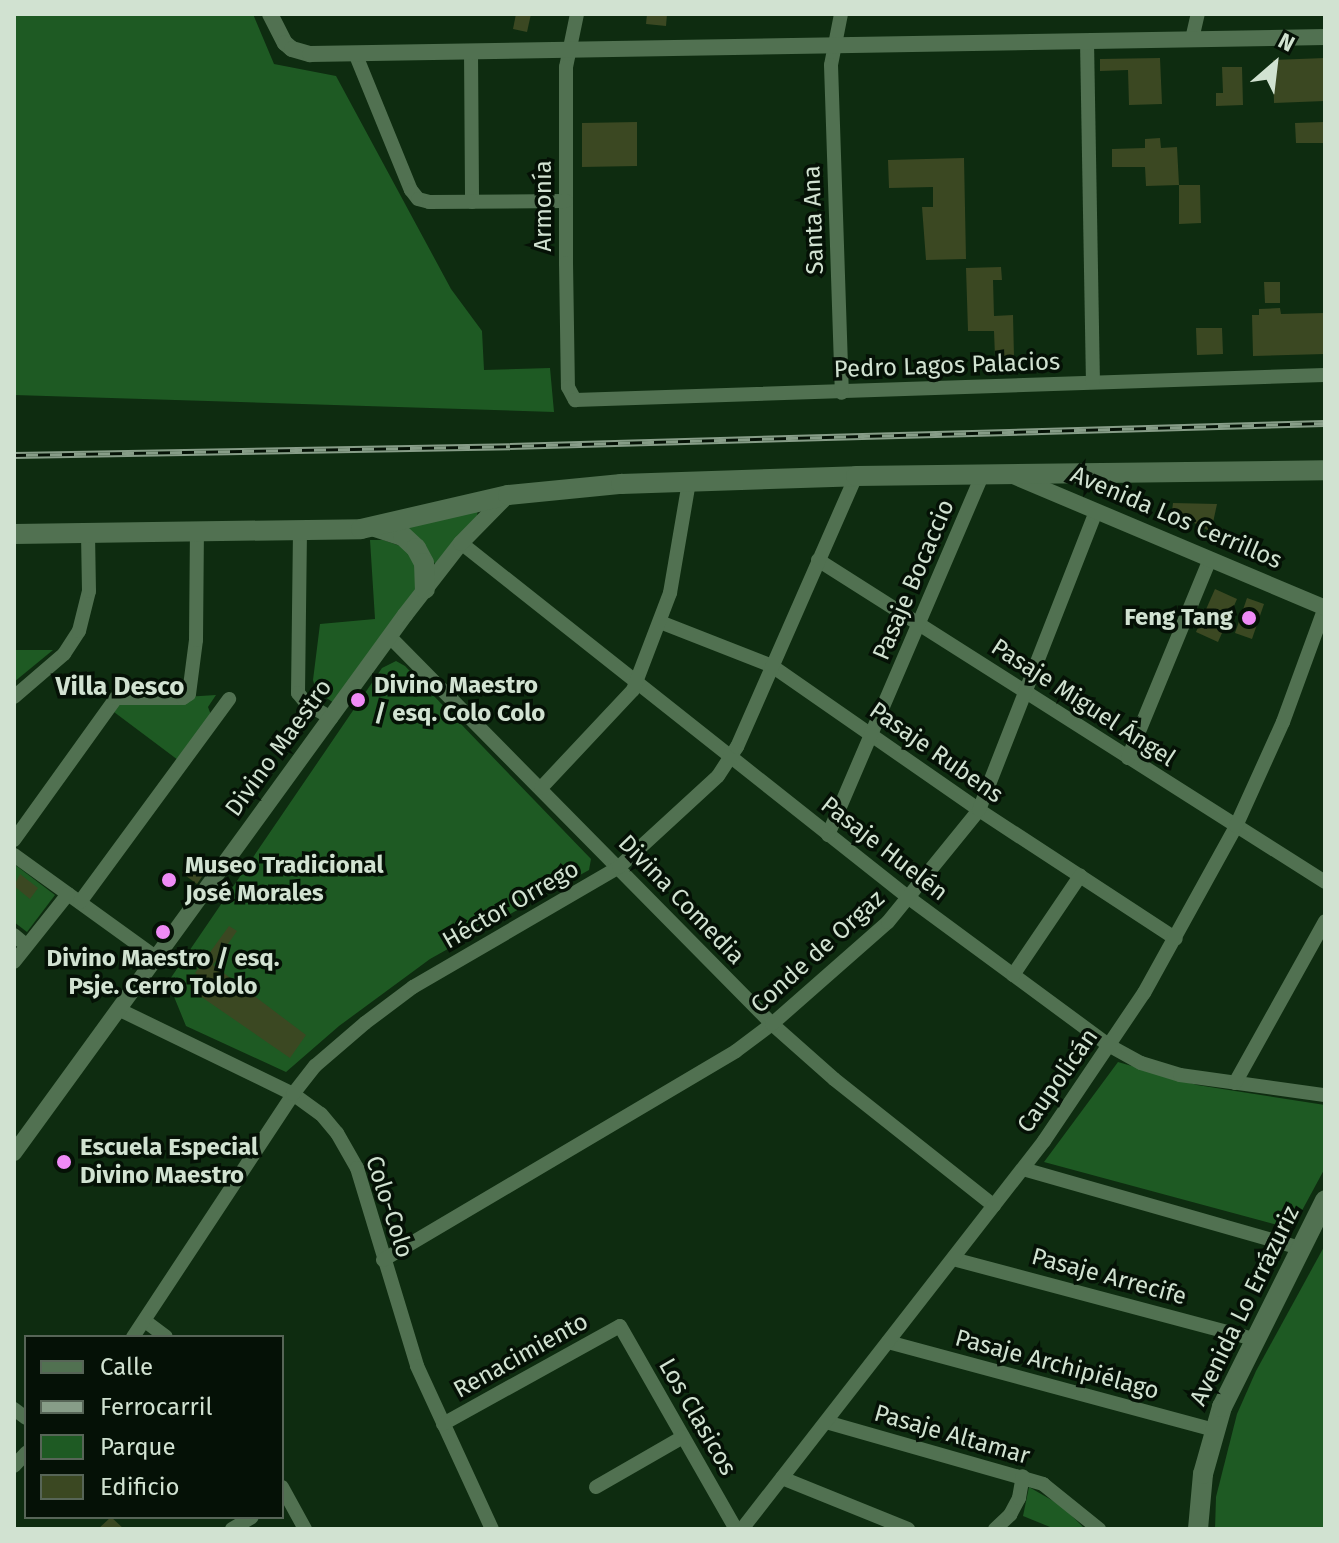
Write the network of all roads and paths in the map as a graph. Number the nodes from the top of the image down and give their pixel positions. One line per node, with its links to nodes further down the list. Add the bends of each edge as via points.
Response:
1 (577, 14): 9 (street, Armonía)
2 (841, 14): 8 (street, Santa Ana)
3 (1198, 14): 6 (street)
4 (274, 15): 11 (street, via 280,37 292,49)
5 (1325, 37): 6 (street)
6 (1192, 39): 7 (street)
7 (1087, 41): 8 (street); 15 (street)
8 (834, 45): 9 (street); 16 (street, Santa Ana)
9 (569, 50): 10 (street); 12 (street, Armonía)
10 (471, 51): 11 (street); 13 (street)
11 (355, 53): 13 (street, via 418,199)
12 (566, 201): 13 (street); 17 (street, Armonía)
13 (472, 202)
14 (1325, 375): 15 (street, Pedro Lagos Palacios)
15 (1093, 382): 16 (street, Pedro Lagos Palacios)
16 (842, 393): 17 (street, Pedro Lagos Palacios, via 582,402)
17 (572, 397)
18 (1325, 470): 20 (main road)
19 (983, 474): 20 (main road); 21 (main road); 36 (street, Pasaje Bocaccio)
20 (1008, 474): 24 (street, Avenida Los Cerrillos)
21 (856, 476): 22 (main road); 32 (street, Héctor Orrego)
22 (689, 482): 23 (main road); 35 (street)
23 (508, 495): 25 (main road); 30 (street, Divino Maestro)
24 (1096, 511): 31 (street, Avenida Los Cerrillos); 40 (street, Conde de Orgaz)
25 (375, 527): 26 (main road); 33 (main road, via 403,536 416,548 424,563)
26 (300, 530): 27 (main road); 43 (street, via 298,693)
27 (197, 532): 28 (main road); 51 (street, via 196,640 189,694 114,701)
28 (88, 533): 29 (main road); 41 (street, via 89,591 79,631 64,654)
29 (14, 534)
30 (461, 543): 33 (street, Divino Maestro); 39 (street, Pasaje Huelén)
31 (1210, 559): 34 (street, Avenida Los Cerrillos); 46 (street)
32 (818, 560): 36 (street, Pasaje Miguel Ángel); 38 (street, Héctor Orrego)
33 (425, 589): 37 (street, Divino Maestro)
34 (1325, 607): 49 (street, Caupolicán, via 1283,722)
35 (660, 622): 38 (street, Pasaje Rubens); 39 (street)
36 (920, 624): 40 (street, Pasaje Miguel Ángel); 44 (street, Pasaje Bocaccio)
37 (390, 637): 43 (street, Divino Maestro); 47 (street, Divina Comedia)
38 (772, 666): 44 (street, Pasaje Rubens); 45 (street, Héctor Orrego)
39 (636, 682): 45 (street, Pasaje Huelén); 47 (street, via 627,700)
40 (1026, 691): 46 (street, Pasaje Miguel Ángel); 48 (street, Conde de Orgaz)
41 (14, 697)
42 (229, 699): 56 (street)
43 (331, 718): 62 (street, Divino Maestro)
44 (873, 736): 48 (street, Pasaje Rubens); 50 (street, Pasaje Bocaccio)
45 (732, 757): 50 (street, Pasaje Huelén); 53 (street, Héctor Orrego, via 710,784)
46 (1128, 758): 49 (street, Pasaje Miguel Ángel)
47 (541, 788): 53 (street, Divina Comedia)
48 (979, 810): 54 (street, Pasaje Rubens); 57 (street, Conde de Orgaz)
49 (1236, 826): 55 (street, Pasaje Miguel Ángel); 60 (street, Caupolicán)
50 (828, 835): 57 (street, Pasaje Huelén)
51 (14, 840)
52 (14, 855): 56 (street)
53 (619, 867): 66 (street, Divina Comedia); 69 (street, Héctor Orrego, via 393,1001 315,1066)
54 (1080, 876): 60 (street, Pasaje Rubens); 64 (street)
55 (1325, 882)
56 (74, 898): 61 (street); 62 (street)
57 (909, 898): 64 (street, Pasaje Huelén); 66 (street, Conde de Orgaz)
58 (1325, 921): 68 (street)
59 (14, 935): 61 (street)
60 (1176, 939): 67 (street, Caupolicán)
61 (26, 945): 63 (street)
62 (157, 958): 65 (street, Divino Maestro)
63 (14, 962)
64 (1013, 975): 67 (street, Pasaje Huelén)
65 (120, 1010): 69 (street, Colo-Colo); 71 (street, Divino Maestro)
66 (772, 1024): 74 (street, Divina Comedia, via 824,1072); 77 (street, Conde de Orgaz, via 714,1065)
67 (1110, 1046): 68 (street, Pasaje Huelén, via 1160,1070); 72 (street, Caupolicán)
68 (1235, 1083): 70 (street, Pasaje Huelén)
69 (293, 1094): 77 (street, Colo-Colo, via 321,1114 351,1156); 78 (street, Héctor Orrego)
70 (1325, 1095)
71 (14, 1153)
72 (1023, 1169): 74 (street, Caupolicán); 75 (street)
73 (1325, 1200): 75 (main road, Avenida Lo Errázuriz)
74 (994, 1206): 76 (street, Caupolicán)
75 (1300, 1248): 82 (main road, Avenida Lo Errázuriz)
76 (953, 1259): 82 (street, Pasaje Arrecife); 83 (street, Caupolicán)
77 (383, 1260): 85 (street, Colo-Colo, via 417,1366)
78 (145, 1321): 80 (street, Héctor Orrego); 81 (street)
79 (620, 1326): 85 (street, Renacimiento); 87 (street, Los Clasicos)
80 (134, 1335)
81 (163, 1335)
82 (1253, 1339): 86 (main road, Avenida Lo Errázuriz)
83 (888, 1342): 84 (street, Caupolicán); 86 (street, Pasaje Archipiélago)
84 (826, 1422): 88 (street, Pasaje Altamar); 89 (street, Caupolicán)
85 (443, 1424): 93 (street, Colo-Colo)
86 (1214, 1430): 99 (main road, Avenida Lo Errázuriz, via 1199,1496)
87 (683, 1437): 90 (street); 94 (street, Los Clasicos)
88 (1023, 1476): 97 (street, via 1019,1498); 98 (street, Pasaje Altamar, via 1043,1484)
89 (782, 1478): 95 (street, Caupolicán); 96 (street)
90 (596, 1487)
91 (284, 1495): 92 (street)
92 (305, 1529)
93 (492, 1529)
94 (736, 1529)
95 (742, 1529)
96 (908, 1529)
97 (995, 1529)
98 (1099, 1529)
99 (1198, 1529)

